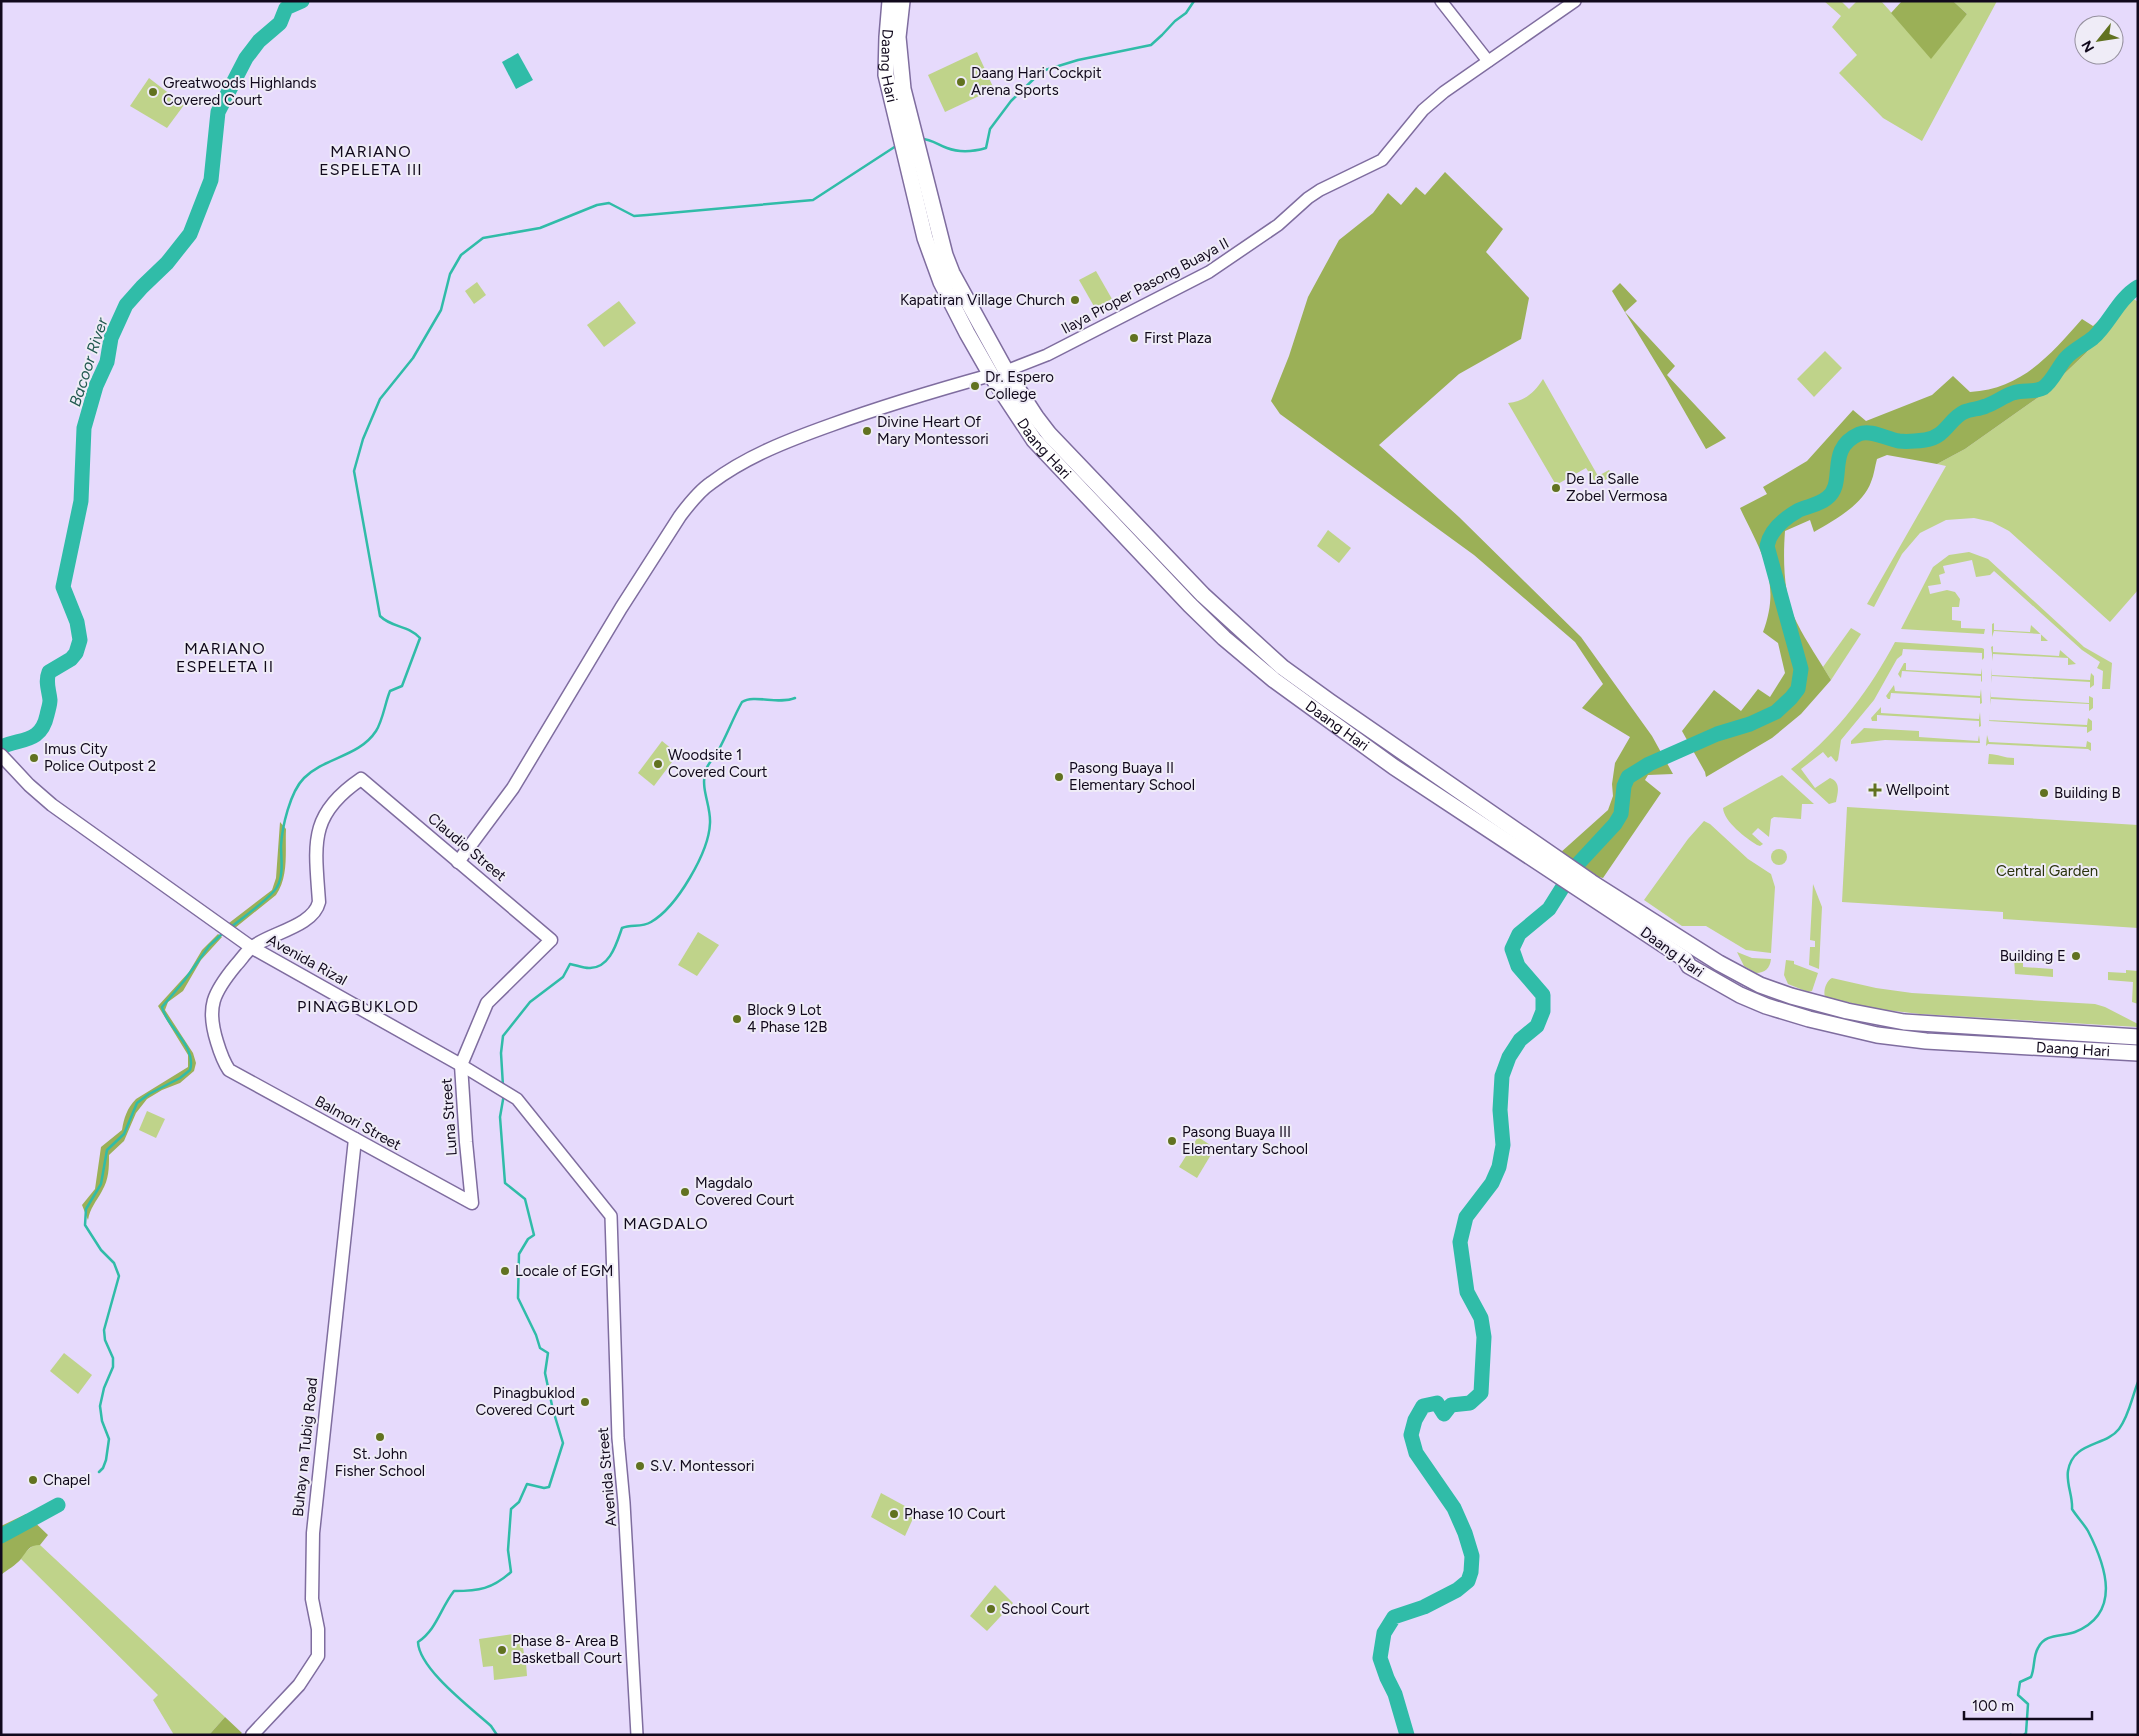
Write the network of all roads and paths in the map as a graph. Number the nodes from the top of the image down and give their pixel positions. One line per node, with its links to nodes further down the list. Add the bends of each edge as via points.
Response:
1 (890, 1): 6 (main road, Daang Hari, via 886,75)
2 (902, 1): 6 (main road, Daang Hari, via 898,57)
3 (1441, 1): 5 (street)
4 (1575, 1): 5 (street, Ilaya Proper Pasong Buaya II)
5 (1488, 61): 8 (street, Ilaya Proper Pasong Buaya II, via 1423,110 1382,160 1320,190 1278,226 1209,272 1048,355)
6 (904, 122): 7 (main road, Daang Hari)
7 (913, 158): 8 (main road, Daang Hari, via 952,273); 9 (main road, Daang Hari, via 924,238 934,266)
8 (1006, 371): 12 (main road, Daang Hari, via 1049,434 1240,630 1282,666)
9 (991, 374): 11 (main road, via 793,438 710,484 680,516 513,788); 12 (main road, Daang Hari, via 1034,440 1224,638 1274,680 1394,767)
10 (2, 755): 15 (main road, Avenida Rizal, via 52,805)
11 (458, 862): 14 (main road, Claudio Street); 15 (main road, Claudio Street, via 361,779 329,806 319,828 316,845 318,907 296,925)
12 (1553, 864): 13 (main road, Daang Hari)
13 (1588, 887): 16 (main road, Daang Hari, via 1760,985 1815,1003 1916,1023); 17 (main road, Daang Hari, via 1709,978 1752,1001 1809,1019 1908,1039)
14 (551, 940): 18 (main road, Luna Street, via 488,1003)
15 (251, 947): 18 (main road, Avenida Rizal); 19 (main road, Balmori Street, via 226,977 213,1005 211,1021 223,1061 229,1070)
16 (2138, 1037)
17 (2138, 1053)
18 (462, 1064): 20 (main road, Luna Street); 21 (street, Avenida Rizal, via 516,1099)
19 (355, 1139): 20 (main road, Balmori Street); 22 (main road, Buhay na Tubig Road, via 313,1533 312,1598 318,1630 318,1656 300,1685)
20 (472, 1203)
21 (611, 1216): 23 (street, Avenida Street, via 618,1438)
22 (252, 1735)
23 (637, 1735)

